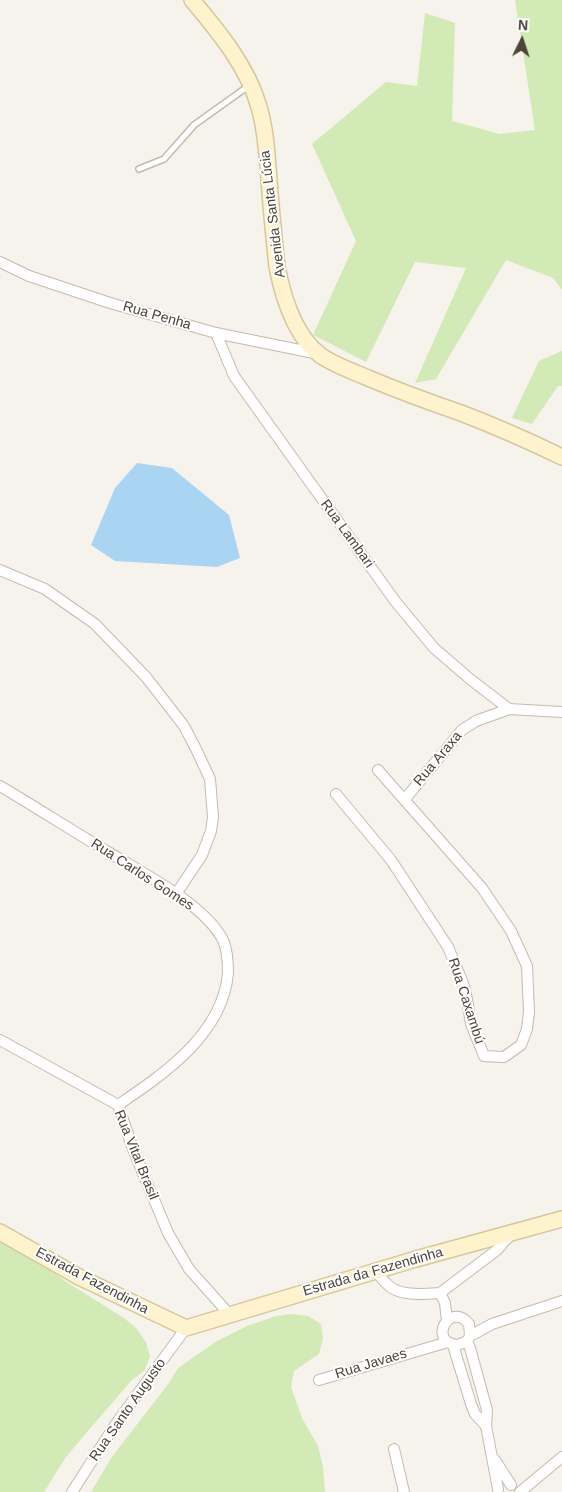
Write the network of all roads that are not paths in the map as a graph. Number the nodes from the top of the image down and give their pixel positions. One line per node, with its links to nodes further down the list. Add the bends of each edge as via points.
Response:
1 (192, 0): 2 (street, Avenida Santa Lúcia, via 223,39)
2 (250, 84): 3 (lane, via 194,125 164,159); 6 (street, Avenida Santa Lúcia, via 263,129 280,281 303,336)
3 (139, 169)
4 (0, 262): 5 (street, Rua Penha, via 29,276 110,303)
5 (216, 334): 6 (street, Rua Penha); 9 (street, Rua Lambari, via 234,376 395,601 434,648)
6 (320, 354): 7 (street, Avenida Santa Lúcia, via 408,395 517,435)
7 (562, 457)
8 (0, 570): 15 (street, via 45,590 95,624 146,677 184,726 210,779 214,818 202,855)
9 (509, 710): 10 (street, Rua Araxa); 14 (street, Rua Araxa, via 476,721 462,730)
10 (562, 712)
11 (378, 770): 14 (street, Rua Caxambú)
12 (0, 786): 15 (street, Rua Carlos Gomes)
13 (336, 794): 14 (street, Rua Caxambú, via 391,860 448,947 484,1056 504,1057 521,1045 527,1029 527,966 511,931 482,888)
14 (404, 799)
15 (176, 894): 17 (street, Rua Carlos Gomes, via 207,919 223,941 228,963 223,997 208,1028 184,1055)
16 (0, 1040): 17 (street, Rua Vital Brasil)
17 (118, 1105): 24 (street, Rua Vital Brasil, via 168,1233 189,1269)
18 (562, 1219): 20 (street, Estrada da Fazendinha)
19 (0, 1232): 29 (street, Estrada Fazendinha, via 78,1277)
20 (513, 1232): 21 (street, Estrada da Fazendinha); 22 (street)
21 (377, 1272): 22 (street, via 395,1290); 24 (street, Estrada da Fazendinha)
22 (443, 1298): 25 (street); 26 (street)
23 (562, 1302): 28 (street)
24 (230, 1315): 29 (street, Estrada da Fazendinha)
25 (459, 1317): 26 (street); 27 (street)
26 (447, 1320): 30 (street)
27 (469, 1324): 28 (street); 31 (street)
28 (492, 1324): 31 (street)
29 (186, 1328): 41 (street, Rua Santo Augusto, via 115,1425)
30 (442, 1332): 32 (street); 33 (street, Rua Javaes)
31 (468, 1339): 32 (street, via 458,1345); 35 (street, via 487,1410)
32 (451, 1344): 33 (street, Rua Javaes); 35 (street, via 475,1414)
33 (423, 1349): 34 (street, Rua Javaes)
34 (319, 1380)
35 (486, 1426): 37 (street)
36 (394, 1449): 42 (street)
37 (493, 1457): 39 (street); 40 (street)
38 (562, 1457): 40 (street)
39 (498, 1490): 40 (street, via 502,1486)
40 (517, 1490)
41 (72, 1492)
42 (404, 1492)

